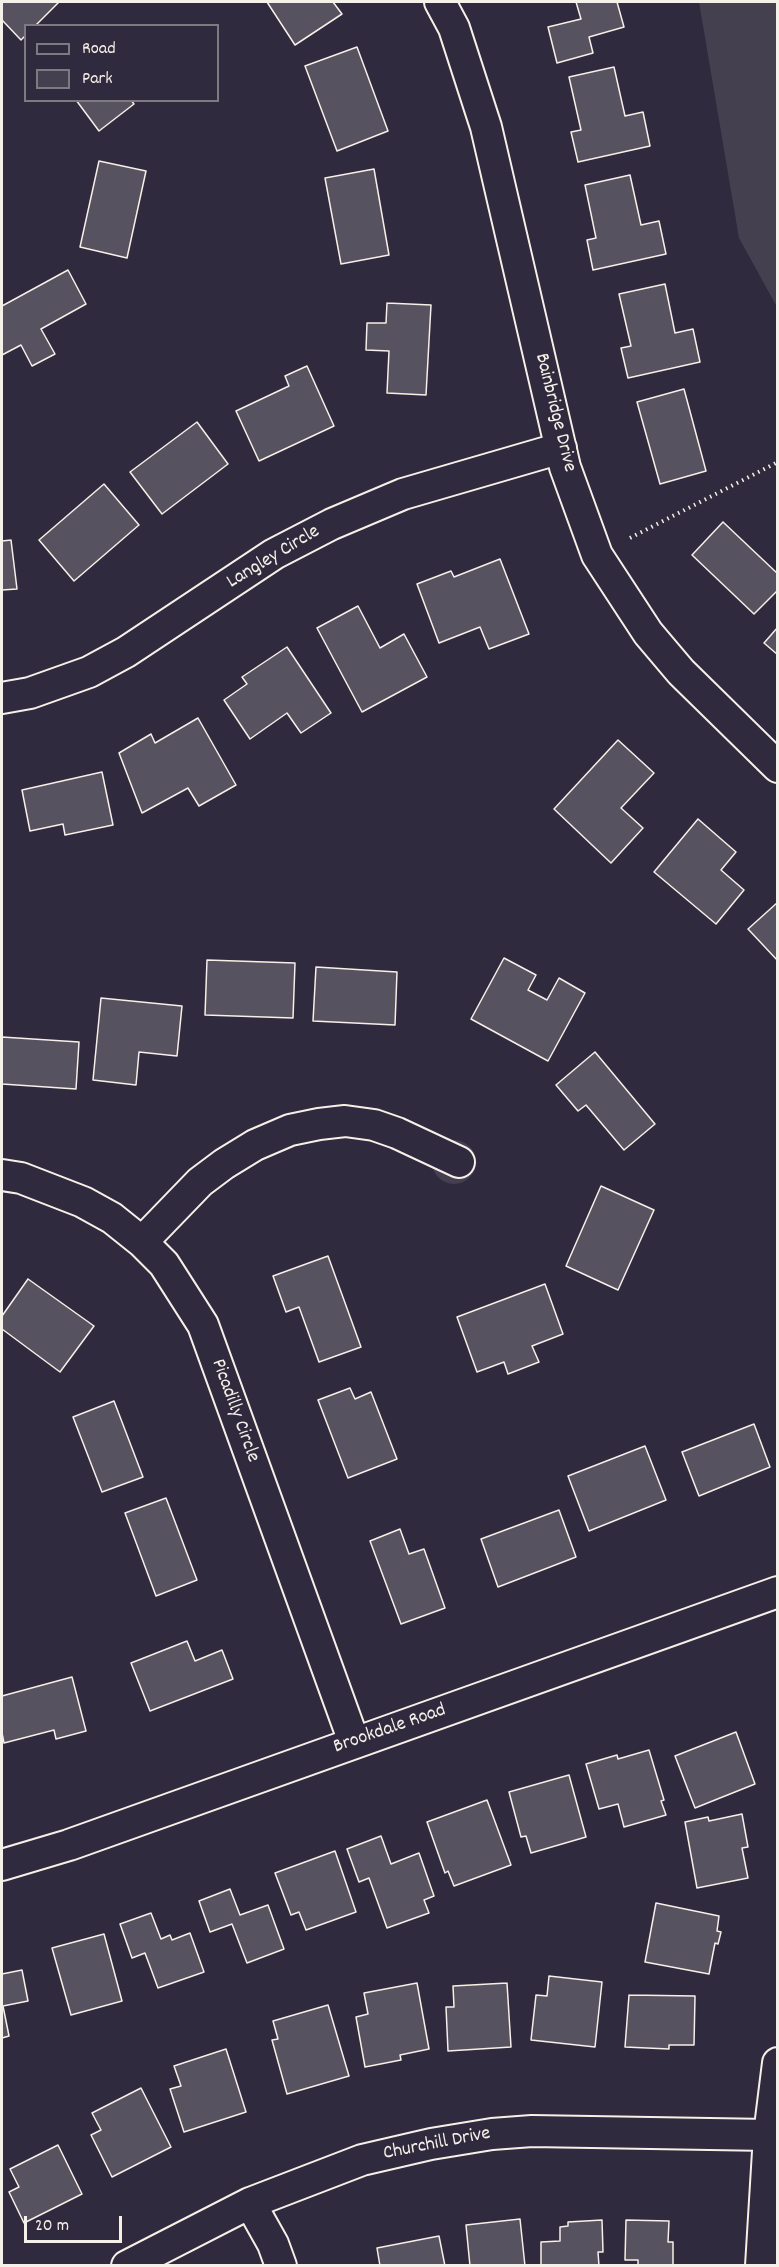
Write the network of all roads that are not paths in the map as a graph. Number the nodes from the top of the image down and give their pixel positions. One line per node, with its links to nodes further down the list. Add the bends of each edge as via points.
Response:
1 (440, 2): 2 (street, Bainbridge Drive, via 454,28 486,127)
2 (561, 448): 3 (street, Langley Circle, via 404,494 332,524 274,554 126,652 88,672 30,693); 4 (street, Bainbridge Drive, via 597,555 624,600 681,672)
3 (2, 698)
4 (777, 767)
5 (459, 1162): 7 (street, via 374,1125 345,1121 290,1130 255,1146 200,1182)
6 (2, 1175): 7 (street, Picadilly Circle, via 21,1178 83,1202 112,1218)
7 (142, 1242): 9 (street, Picadilly Circle, via 164,1263 203,1324)
8 (777, 1592): 9 (street, Brookdale Road)
9 (354, 1742): 10 (street, Brookdale Road, via 69,1845)
10 (2, 1865)
11 (777, 2063): 12 (street)
12 (769, 2135): 13 (street, Churchill Drive, via 531,2131 492,2134 362,2160); 16 (street)
13 (250, 2203): 14 (street, Churchill Drive); 15 (street)
14 (127, 2265)
15 (281, 2265)
16 (761, 2265)

